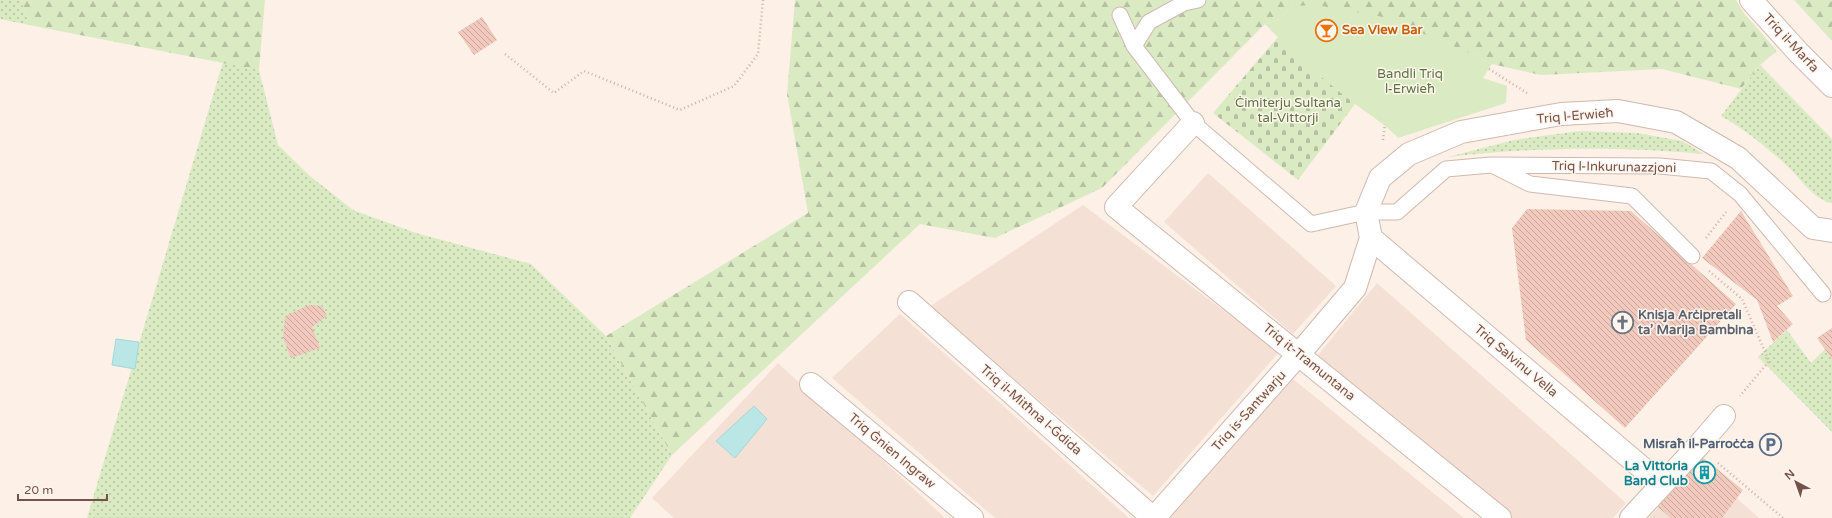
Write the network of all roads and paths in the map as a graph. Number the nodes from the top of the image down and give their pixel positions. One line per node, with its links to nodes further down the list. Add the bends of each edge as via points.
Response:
1 (763, 0): 6 (path, via 758,54 734,86 680,110 584,71 554,93)
2 (1198, 0): 5 (lane, via 1184,3 1149,22)
3 (1751, 0): 7 (street, Triq il-Marfa)
4 (1120, 14): 5 (lane)
5 (1134, 46): 8 (lane)
6 (505, 54)
7 (1832, 86)
8 (1193, 123): 11 (lane, Triq l-Inkurunazzjoni, via 1311,224); 17 (street, Triq it-Tramuntana, via 1116,207)
9 (1491, 165): 10 (lane, Triq l-Inkurunazzjoni, via 1660,166 1711,171); 11 (lane, Triq l-Inkurunazzjoni, via 1446,169 1397,212); 14 (lane, via 1530,184 1632,196)
10 (1740, 194): 14 (path); 15 (lane, Triq l-Inkurunazzjoni)
11 (1366, 212): 12 (street, Triq l-Erwieħ, via 1380,178 1409,154 1461,132 1561,114 1618,112 1676,122 1738,158 1813,228); 13 (street)
12 (1832, 231)
13 (1371, 238): 17 (street, Triq is-Santwarju, via 1355,288); 21 (street, Triq Salvinu Vella)
14 (1692, 256): 19 (path, via 1742,299 1769,361)
15 (1823, 294)
16 (909, 302): 23 (street, Triq il-Mitħna l-Ġdida)
17 (1299, 354): 23 (street, Triq is-Santwarju); 24 (street, Triq it-Tramuntana)
18 (811, 384): 22 (street, Triq Ġnien Ingraw)
19 (1724, 416): 21 (street, via 1700,445)
20 (1713, 459): 26 (path)
21 (1661, 484): 25 (street)
22 (972, 518)
23 (1153, 518)
24 (1500, 518)
25 (1631, 518)
26 (1783, 518)

